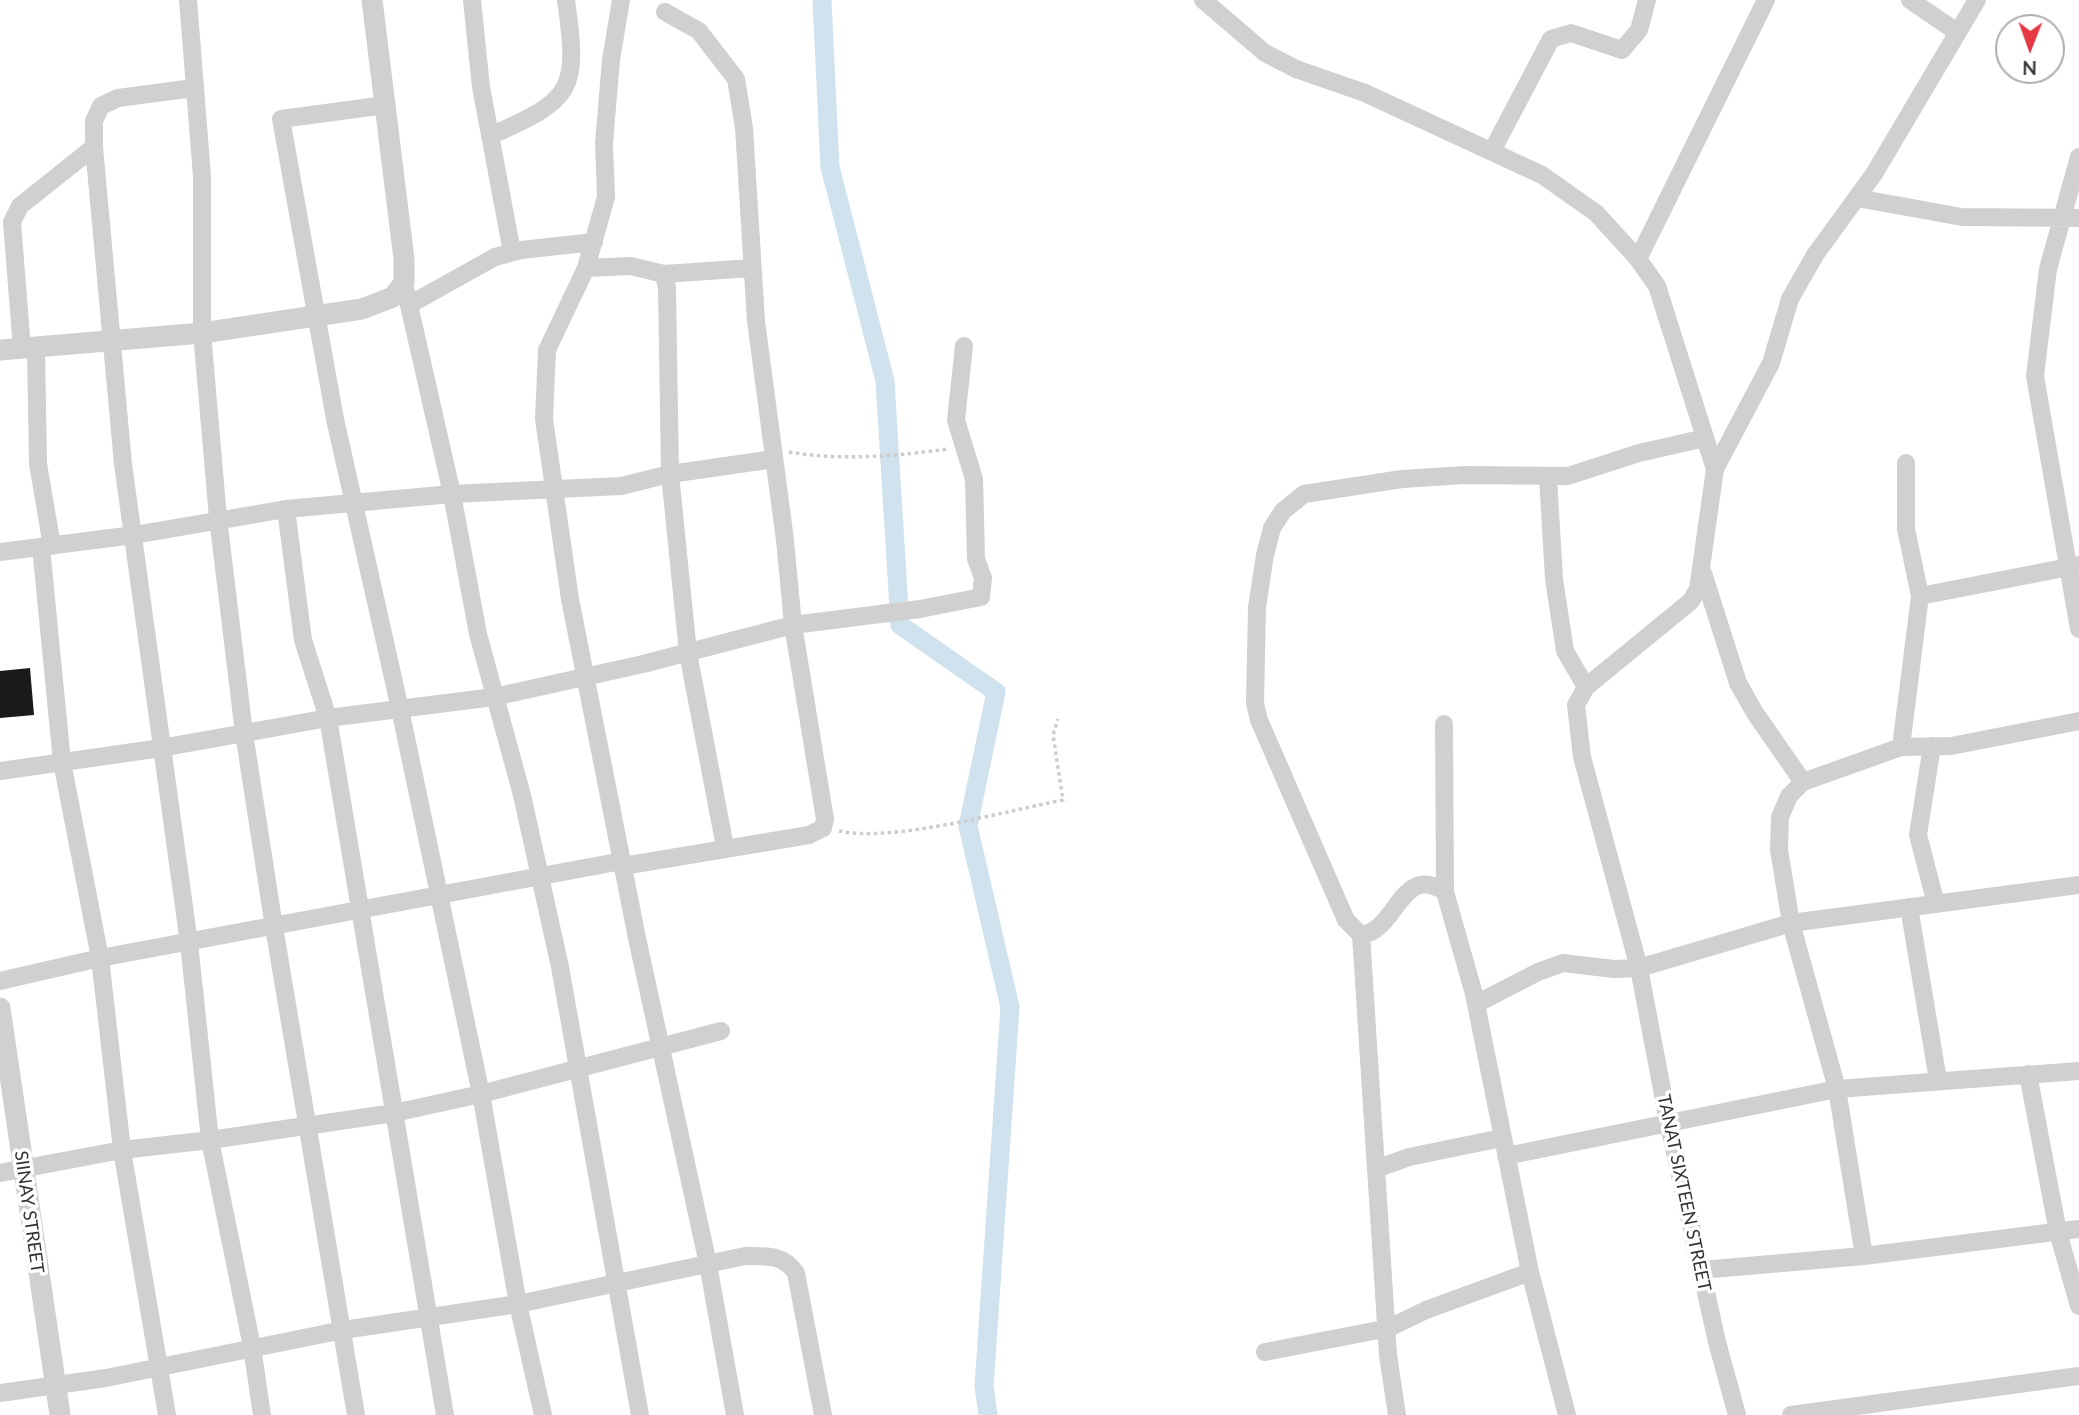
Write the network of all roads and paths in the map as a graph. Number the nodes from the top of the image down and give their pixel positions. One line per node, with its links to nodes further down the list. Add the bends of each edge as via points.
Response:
1 (188, 0): 13 (street)
2 (372, 0): 14 (street)
3 (471, 0): 15 (street)
4 (566, 0): 15 (street, via 572,45 569,85 543,112)
5 (621, 0): 21 (street, via 604,143 606,197)
6 (1203, 0): 17 (street, via 1265,53)
7 (1647, 0): 17 (street, via 1639,30 1622,50 1571,33 1551,39)
8 (1766, 0): 23 (street)
9 (1910, 0): 12 (street)
10 (1977, 0): 12 (street)
11 (665, 12): 25 (street, via 699,31 736,79 744,128)
12 (1956, 32): 19 (street)
13 (194, 89): 16 (street, via 118,98 101,106 94,121); 30 (street, via 202,176)
14 (386, 105): 27 (street); 29 (street, via 281,119)
15 (490, 136): 22 (street)
16 (94, 147): 31 (street); 33 (street, via 20,206 12,222)
17 (1492, 151): 23 (street, via 1542,175 1596,213)
18 (2079, 157): 20 (street)
19 (1857, 198): 20 (street, via 1962,217); 39 (street, via 1790,299 1771,363)
20 (2070, 218): 50 (street, via 2048,269 2035,376)
21 (594, 242): 22 (street); 24 (street)
22 (512, 252): 28 (street)
23 (1638, 259): 35 (street, via 1657,286)
24 (586, 268): 26 (street, via 631,267); 42 (street, via 547,350 544,419)
25 (752, 268): 26 (street); 37 (street)
26 (664, 274): 40 (street)
27 (404, 283): 28 (street); 29 (street, via 380,304)
28 (409, 305): 43 (street)
29 (318, 317): 30 (street); 44 (street)
30 (202, 333): 31 (street); 46 (street)
31 (110, 341): 33 (street); 47 (street)
32 (964, 346): 36 (street, via 956,420)
33 (29, 348): 34 (street); 48 (street)
34 (0, 350)
35 (1705, 438): 39 (street); 41 (street, via 1568,476)
36 (964, 447): 37 (path, via 880,456); 53 (street, via 974,479 981,597)
37 (773, 454): 40 (street); 53 (street)
38 (1906, 463): 52 (street, via 1906,529)
39 (1715, 469): 51 (street)
40 (670, 474): 42 (street, via 621,486); 55 (street)
41 (1548, 477): 57 (street, via 1554,579 1565,651); 83 (street, via 1465,475 1304,494 1283,511 1272,528 1257,607 1255,703 1342,911)
42 (555, 490): 43 (street); 56 (street)
43 (452, 494): 44 (street); 58 (street)
44 (355, 502): 45 (street); 59 (street)
45 (286, 509): 46 (street); 60 (street, via 303,640)
46 (218, 518): 47 (street); 64 (street)
47 (134, 535): 48 (street); 67 (street)
48 (47, 546): 49 (street); 68 (street, via 53,691)
49 (0, 552)
50 (2073, 566): 52 (street); 54 (street)
51 (1701, 568): 57 (street, via 1691,601); 70 (street, via 1738,683)
52 (1920, 596): 66 (street)
53 (793, 625): 55 (street); 71 (street, via 826,809)
54 (2079, 629)
55 (688, 653): 56 (street); 72 (street)
56 (585, 677): 58 (street); 73 (street)
57 (1586, 687): 86 (street, TANAT SIXTEEN STREET, via 1576,705 1582,757)
58 (494, 698): 59 (street); 74 (street)
59 (400, 709): 60 (street); 77 (street)
60 (328, 718): 64 (street); 80 (street)
61 (1058, 719): 71 (path, via 1053,735 1063,800 856,835)
62 (2079, 720): 65 (street)
63 (1444, 724): 76 (street)
64 (244, 733): 67 (street); 82 (street)
65 (1932, 746): 66 (street); 78 (street, via 1918,835)
66 (1901, 747): 70 (street)
67 (161, 748): 68 (street); 84 (street)
68 (62, 762): 69 (street); 85 (street)
69 (0, 771)
70 (1803, 782): 81 (street, via 1789,796 1780,817 1779,850)
71 (823, 828): 72 (street, via 809,835)
72 (725, 847): 73 (street)
73 (623, 864): 74 (street); 91 (street)
74 (540, 877): 77 (street); 92 (street)
75 (2079, 886): 78 (street)
76 (1445, 892): 83 (street, via 1427,884 1409,890 1383,926); 88 (street)
77 (438, 896): 80 (street); 97 (street)
78 (1936, 904): 79 (street)
79 (1909, 906): 81 (street); 95 (street)
80 (360, 910): 82 (street); 98 (street)
81 (1791, 923): 86 (street); 96 (street)
82 (274, 927): 84 (street); 100 (street)
83 (1361, 935): 106 (street)
84 (189, 943): 85 (street); 102 (street)
85 (100, 958): 87 (street); 103 (street)
86 (1639, 968): 88 (street, via 1614,970 1563,963); 99 (street, TANAT SIXTEEN STREET)
87 (0, 981)
88 (1476, 1004): 101 (street)
89 (0, 1008): 105 (street, SIINAY STREET)
90 (721, 1031): 91 (street)
91 (661, 1047): 92 (street); 111 (street)
92 (578, 1068): 97 (street); 114 (street)
93 (2079, 1071): 94 (street)
94 (2028, 1074): 95 (street); 109 (street)
95 (1938, 1080): 96 (street)
96 (1837, 1089): 99 (street); 110 (street)
97 (481, 1094): 98 (street); 115 (street)
98 (394, 1113): 100 (street); 117 (street)
99 (1668, 1121): 104 (street); 112 (street, TANAT SIXTEEN STREET)
100 (309, 1126): 102 (street); 119 (street)
101 (1502, 1138): 104 (street); 106 (street, via 1409,1157)
102 (210, 1140): 103 (street); 120 (street)
103 (122, 1150): 105 (street); 122 (street)
104 (1506, 1157): 113 (street)
105 (23, 1169): 107 (street); 124 (street, SIINAY STREET)
106 (1376, 1169): 118 (street)
107 (0, 1173)
108 (2079, 1229): 109 (street)
109 (2059, 1232): 110 (street); 116 (street)
110 (1864, 1256): 112 (street)
111 (708, 1264): 114 (street); 134 (street); 135 (street, via 745,1256 788,1261 796,1273)
112 (1701, 1270): 126 (street, TANAT SIXTEEN STREET)
113 (1530, 1272): 118 (street); 137 (street)
114 (616, 1285): 115 (street); 133 (street)
115 (518, 1304): 117 (street); 132 (street)
116 (2079, 1306)
117 (427, 1318): 119 (street); 131 (street)
118 (1389, 1328): 121 (street); 136 (street, via 1388,1356)
119 (343, 1330): 120 (street); 130 (street)
120 (253, 1347): 122 (street); 129 (street)
121 (1265, 1352)
122 (161, 1365): 124 (street); 128 (street)
123 (2079, 1376): 138 (street)
124 (54, 1386): 125 (street); 127 (street, SIINAY STREET)
125 (0, 1392)
126 (1733, 1414)
127 (60, 1415)
128 (167, 1415)
129 (262, 1415)
130 (356, 1415)
131 (445, 1415)
132 (543, 1415)
133 (640, 1415)
134 (735, 1415)
135 (823, 1415)
136 (1397, 1415)
137 (1567, 1415)
138 (1791, 1415)

